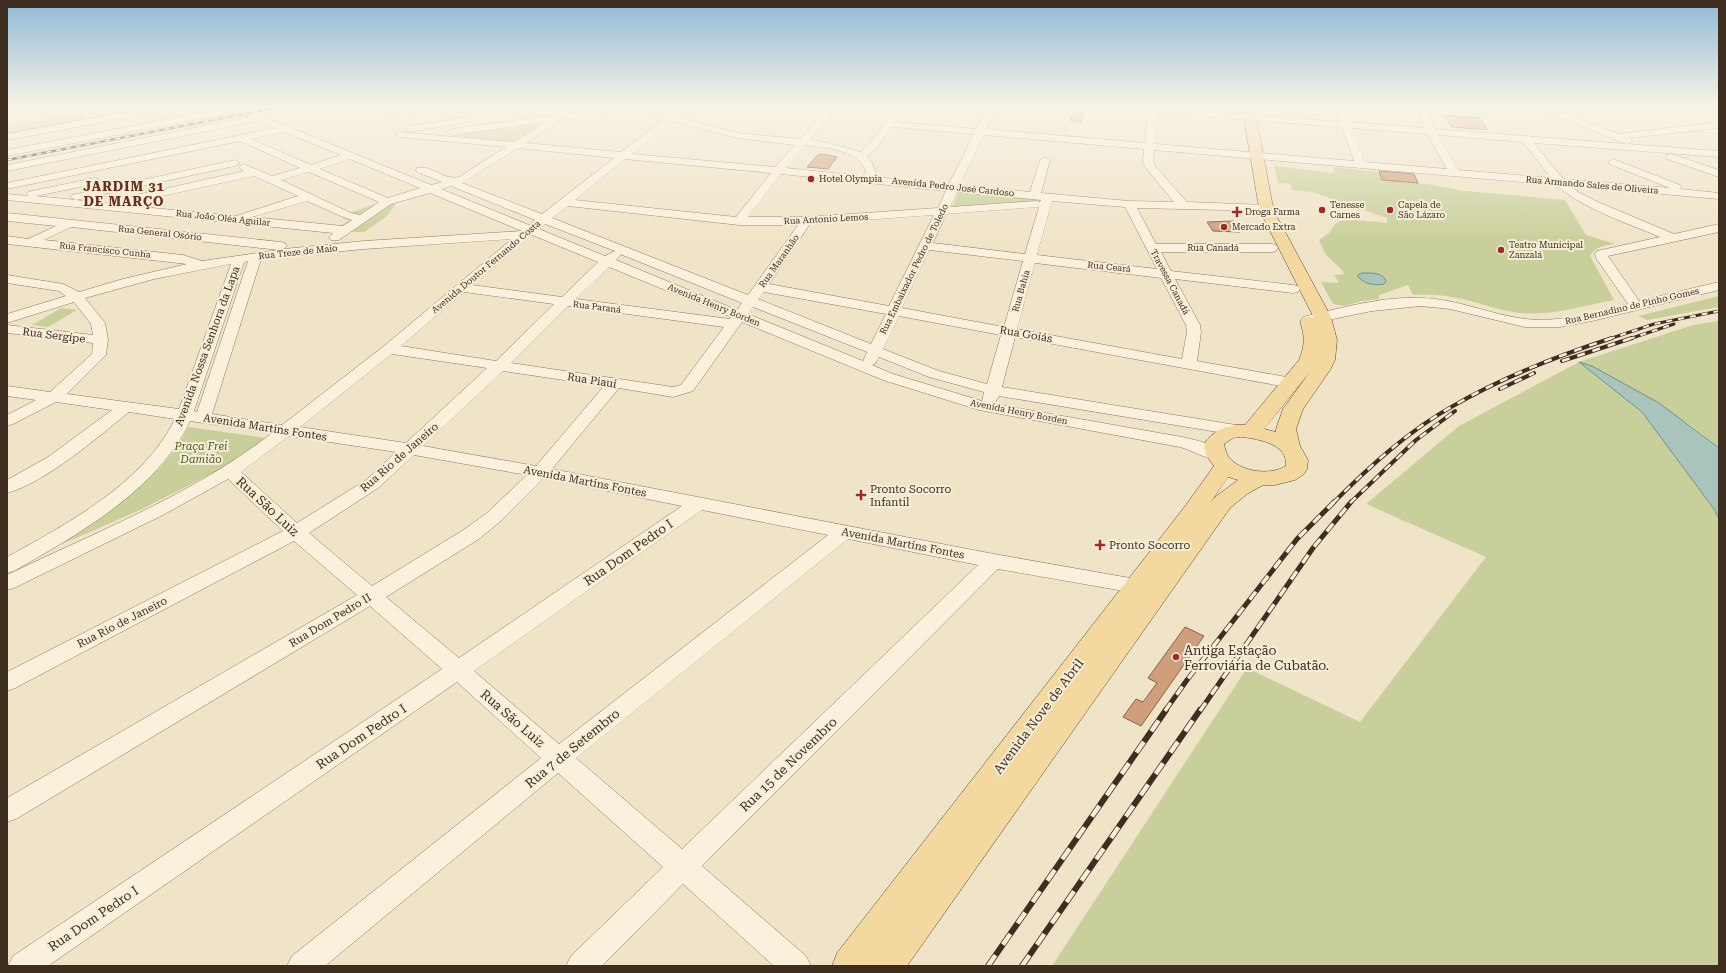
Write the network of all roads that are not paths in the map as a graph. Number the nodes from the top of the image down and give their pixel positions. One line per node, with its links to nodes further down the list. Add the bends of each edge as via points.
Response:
1 (21, 150): 22 (street)
2 (97, 150): 32 (street)
3 (179, 150): 44 (street)
4 (209, 150): 30 (street)
5 (270, 150): 33 (street)
6 (337, 150): 24 (street, Avenida Henry Borden)
7 (508, 150): 42 (street)
8 (570, 150): 25 (street, Avenida Pedro José Cardoso)
9 (631, 150): 25 (street, Avenida Doutor Fernando Costa)
10 (796, 150): 35 (street)
11 (846, 150): 26 (street)
12 (868, 150): 26 (street)
13 (971, 150): 45 (street, Rua Embaixador Pedro de Toledo)
14 (1150, 150): 58 (street, via 1150,167)
15 (1176, 150): 28 (street, Rua Armando Sales de Oliveira)
16 (1247, 150): 28 (main road)
17 (1355, 150): 31 (street)
18 (1442, 150): 37 (street)
19 (1535, 150): 43 (street)
20 (1652, 150): 38 (street)
21 (1668, 150): 23 (street)
22 (7, 153)
23 (1719, 154)
24 (350, 156): 33 (street); 46 (street, Avenida Henry Borden)
25 (624, 156): 35 (street, Avenida Pedro José Cardoso); 54 (street, Avenida Doutor Fernando Costa)
26 (861, 156): 40 (street, via 870,168 871,172)
27 (1045, 160): 51 (street, Rua Bahia)
28 (1249, 160): 31 (street, Rua Armando Sales de Oliveira); 56 (main road)
29 (1614, 162): 47 (street)
30 (235, 163): 36 (street); 52 (street)
31 (1361, 166): 37 (street, Rua Armando Sales de Oliveira)
32 (8, 168): 44 (street)
33 (310, 168): 41 (street); 53 (street)
34 (421, 170): 42 (street, Avenida Henry Borden)
35 (778, 171): 40 (street, Avenida Pedro José Cardoso); 65 (street)
36 (255, 172): 41 (street); 57 (street)
37 (1455, 174): 43 (street, Rua Armando Sales de Oliveira)
38 (1719, 174)
39 (109, 178): 49 (street)
40 (867, 179): 45 (street, Avenida Pedro José Cardoso)
41 (271, 180): 50 (street)
42 (454, 182): 46 (street); 64 (street, Avenida Henry Borden)
43 (1560, 183): 47 (street, Rua Armando Sales de Oliveira); 72 (street, via 1582,199)
44 (11, 185)
45 (953, 188): 51 (street, Avenida Pedro José Cardoso); 59 (street, Rua Embaixador Pedro de Toledo)
46 (429, 189): 53 (street); 70 (street, Avenida Henry Borden)
47 (1690, 193): 48 (street, Rua Armando Sales de Oliveira)
48 (1719, 196)
49 (11, 197): 52 (street, Rua João Oléa Aguilar)
50 (307, 197): 62 (street); 63 (street)
51 (1042, 198): 55 (street, Rua Antonio Lemos); 59 (street, Rua Antonio Lemos); 82 (street, Rua Bahia)
52 (57, 202): 57 (street, Rua João Oléa Aguilar)
53 (387, 202): 63 (street)
54 (566, 202): 64 (street, Avenida Doutor Fernando Costa); 65 (street, Rua Antonio Lemos)
55 (1129, 204): 58 (street); 76 (street, Travessa Canadá)
56 (1257, 204): 58 (street); 77 (main road); 98 (main road)
57 (105, 206): 61 (street, Rua João Oléa Aguilar); 67 (street)
58 (1184, 206)
59 (942, 211): 66 (street, Rua Antonio Lemos); 75 (street, Rua Embaixador Pedro de Toledo)
60 (7, 217): 67 (street, Rua General Osório)
61 (206, 217): 62 (street, Rua João Oléa Aguilar); 71 (street)
62 (233, 219): 69 (street, Rua João Oléa Aguilar)
63 (361, 219): 69 (street)
64 (545, 219): 70 (street, Avenida Doutor Fernando Costa); 79 (street, Avenida Henry Borden)
65 (739, 221): 66 (street, Rua Antonio Lemos)
66 (806, 221): 89 (street, Rua Maranhão)
67 (69, 224): 71 (street, Rua General Osório); 74 (street)
68 (1719, 228): 72 (street)
69 (344, 230): 78 (street)
70 (528, 232): 78 (street, Rua Treze de Maio); 84 (street, Avenida Henry Borden); 90 (street, Avenida Doutor Fernando Costa)
71 (173, 234): 78 (street, Rua General Osório); 80 (street)
72 (1674, 238): 95 (street, via 1601,254)
73 (9, 241): 74 (street, Rua Francisco Cunha)
74 (30, 242): 80 (street, Rua Francisco Cunha)
75 (925, 246): 82 (street, Rua Ceará); 96 (street, Rua Embaixador Pedro de Toledo)
76 (1153, 248): 77 (street, Rua Canadá); 86 (street, Travessa Canadá)
77 (1272, 248): 91 (main road)
78 (315, 250): 81 (street, Rua Treze de Maio)
79 (624, 250): 84 (street, Rua Rio de Janeiro); 93 (street, Avenida Henry Borden)
80 (137, 254): 85 (street, Rua Francisco Cunha, via 184,259)
81 (256, 256): 83 (street, Rua Treze de Maio); 116 (street, Avenida Nossa Senhora da Lapa)
82 (1030, 258): 86 (street, Rua Ceará); 101 (street, Rua Bahia)
83 (239, 259): 85 (street, Rua Treze de Maio); 115 (street, Avenida Nossa Senhora da Lapa)
84 (607, 261): 94 (street, Rua Rio de Janeiro); 99 (street, Avenida Henry Borden)
85 (203, 265): 92 (street, Rua Treze de Maio)
86 (1166, 274): 91 (street, Rua Ceará); 105 (street, Travessa Canadá, via 1193,325)
87 (7, 279): 92 (street, via 63,288)
88 (1719, 286): 95 (street, Rua Bernadino de Pinho Gomes)
89 (761, 287): 93 (street, Rua Maranhão); 96 (street, Rua Goiás)
90 (460, 288): 94 (street, Rua Paraná); 103 (street, Avenida Doutor Fernando Costa)
91 (1293, 289): 98 (main road)
92 (76, 296): 97 (street, Rua Treze de Maio); 102 (street, via 98,323)
93 (751, 300): 99 (street, Rua Piauí); 104 (street, Avenida Henry Borden)
94 (564, 302): 99 (street, Rua Paraná); 106 (street, Rua Rio de Janeiro)
95 (1636, 306): 98 (street, Rua Bernadino de Pinho Gomes, via 1586,318 1538,324 1519,322 1458,306 1418,302 1379,306)
96 (894, 311): 101 (street, Rua Goiás); 104 (street, Rua Embaixador Pedro de Toledo)
97 (7, 319)
98 (1315, 319): 109 (main road, via 1311,356); 120 (main road, via 1328,340 1326,360 1293,409 1286,429)
99 (736, 320): 107 (street, Avenida Henry Borden); 108 (street, Rua Piauí, via 687,388 673,392)
100 (7, 329): 102 (street, Rua Sergípe)
101 (1010, 331): 105 (street, Rua Goiás); 110 (street, Rua Bahia)
102 (101, 340): 112 (street, via 98,355)
103 (389, 349): 106 (street, Rua Piauí); 118 (street, Avenida Doutor Fernando Costa)
104 (875, 350): 107 (street, Rua Embaixador Pedro de Toledo); 110 (street, Avenida Henry Borden, via 934,374)
105 (1189, 363): 109 (street, Rua Goiás)
106 (499, 366): 108 (street, Rua Piauí); 121 (street, Rua Rio de Janeiro)
107 (866, 369): 114 (street, Avenida Henry Borden)
108 (615, 383): 124 (street, Rua Dom Pedro II)
109 (1292, 383): 119 (main road)
110 (993, 390): 114 (street, Rua Bahia); 119 (street, Avenida Henry Borden)
111 (7, 391): 112 (street, Avenida Martins Fontes)
112 (54, 397): 113 (street, Avenida Martins Fontes); 117 (street)
113 (126, 407): 115 (street, Avenida Martins Fontes); 126 (street, via 80,444)
114 (985, 407): 122 (street, Avenida Henry Borden, via 1182,442 1199,447)
115 (184, 415): 116 (street, Avenida Martins Fontes); 131 (street, Avenida Nossa Senhora da Lapa, via 169,443 121,492 90,517)
116 (203, 417): 118 (street, Avenida Martins Fontes)
117 (7, 421)
118 (285, 430): 121 (street, Avenida Martins Fontes); 123 (street)
119 (1246, 431): 120 (main road, via 1269,435); 122 (main road, via 1226,433 1216,440 1214,449)
120 (1290, 448): 125 (main road, via 1297,459 1296,469 1292,473 1278,478)
121 (410, 449): 124 (street, Avenida Martins Fontes); 128 (street, Rua Rio de Janeiro, via 372,484)
122 (1220, 460): 125 (main road, via 1241,474); 133 (main road, Avenida Nove de Abril, via 1194,510)
123 (230, 471): 128 (street, Rua São Luiz); 132 (street, via 156,511)
124 (540, 472): 127 (street, Avenida Martins Fontes); 134 (street, Rua Dom Pedro II, via 515,498 472,534)
125 (1260, 478): 133 (main road, Avenida Nove de Abril, via 1239,489 1222,503)
126 (7, 487)
127 (699, 503): 129 (street, Avenida Martins Fontes); 135 (street, Rua Dom Pedro I)
128 (296, 532): 134 (street, Rua São Luiz); 136 (street, Rua Rio de Janeiro)
129 (844, 532): 130 (street, Avenida Martins Fontes); 138 (street, Rua 7 de Setembro)
130 (994, 561): 133 (street, Avenida Martins Fontes); 140 (street, Rua 15 de Novembro)
131 (7, 566)
132 (7, 583)
133 (1147, 588): 137 (main road, Avenida Nove de Abril)
134 (371, 596): 135 (street, Rua São Luiz); 139 (street, Rua Dom Pedro II)
135 (458, 670): 138 (street, Rua São Luiz); 141 (street, Rua Dom Pedro I)
136 (7, 682)
137 (1048, 722): 145 (main road, Avenida Nove de Abril); 146 (main road, Avenida Nove de Abril)
138 (559, 758): 140 (street, Rua São Luiz); 142 (street, Rua 7 de Setembro)
139 (7, 811)
140 (682, 867): 143 (street, Rua 15 de Novembro); 144 (street, Rua São Luiz)
141 (22, 966)
142 (302, 966)
143 (581, 966)
144 (796, 966)
145 (850, 966)
146 (885, 966)

